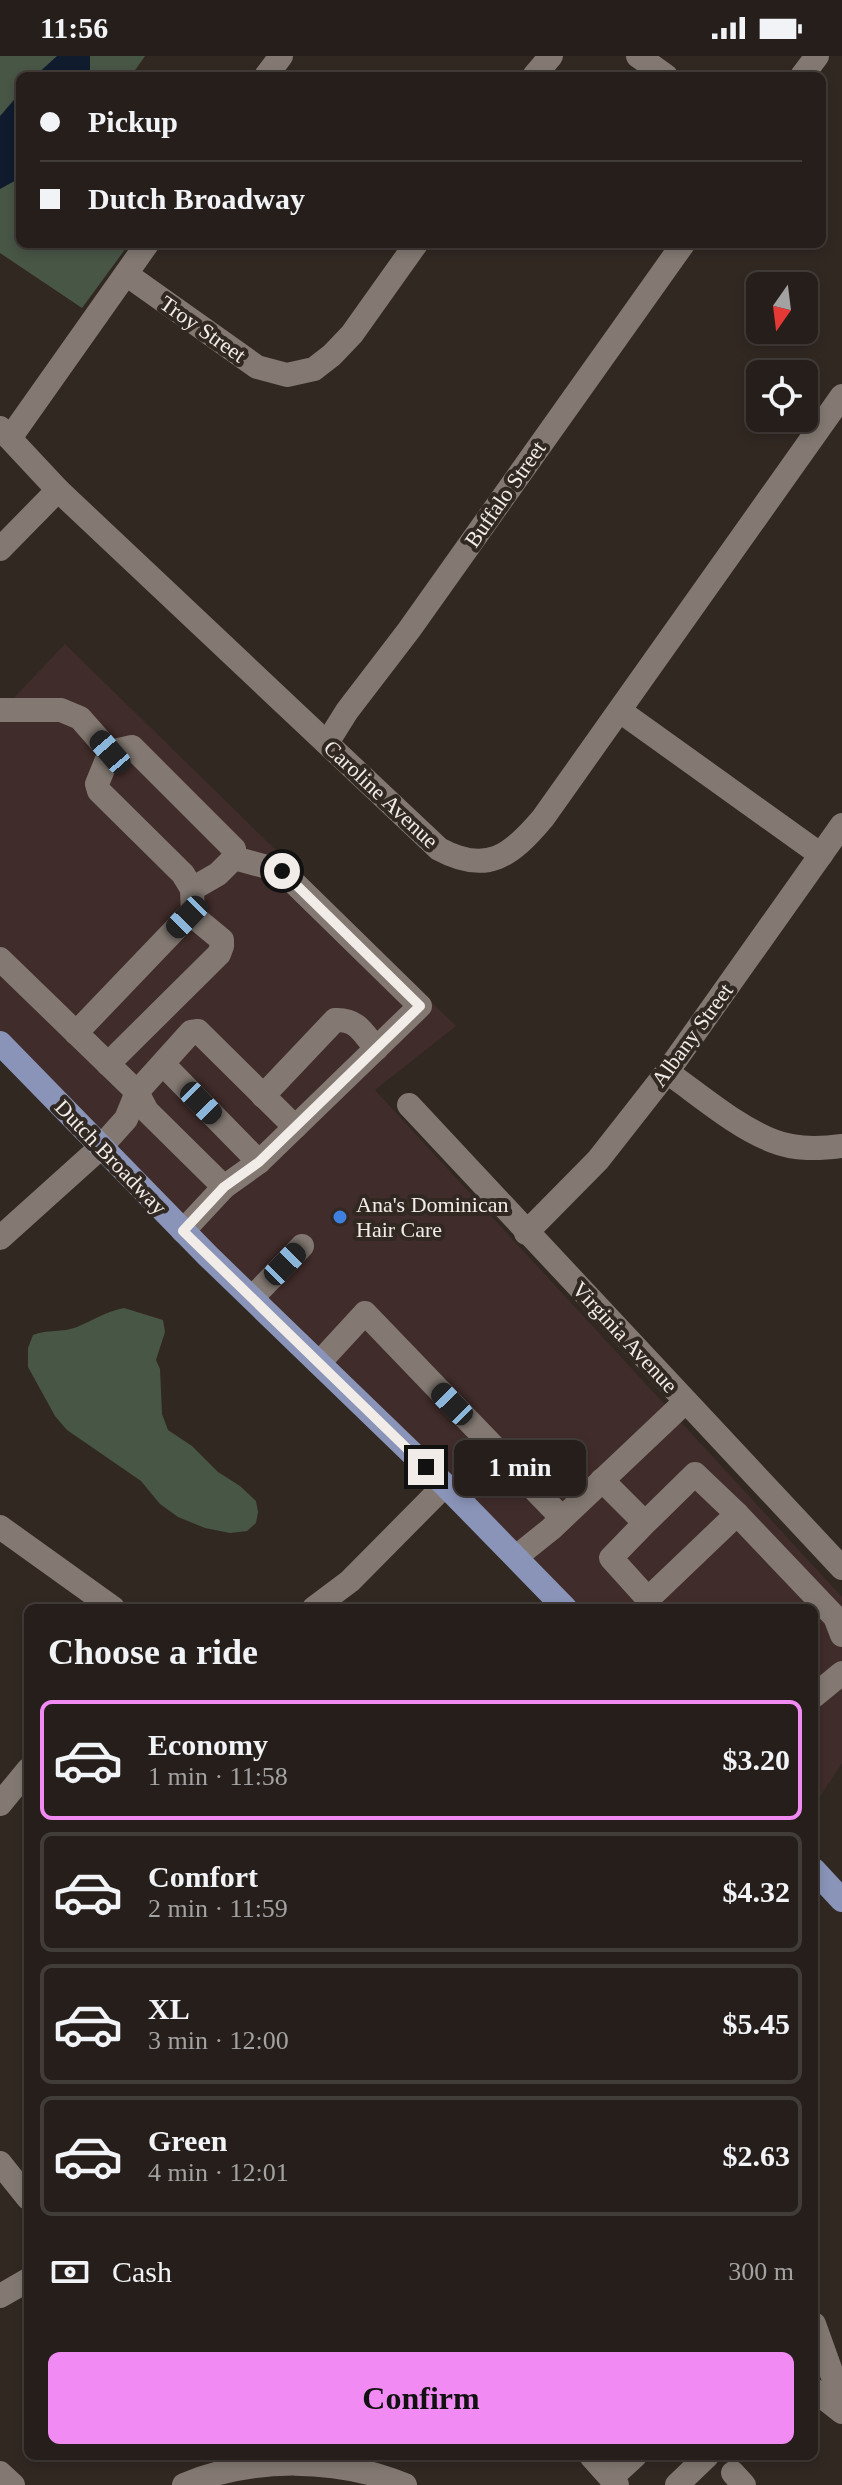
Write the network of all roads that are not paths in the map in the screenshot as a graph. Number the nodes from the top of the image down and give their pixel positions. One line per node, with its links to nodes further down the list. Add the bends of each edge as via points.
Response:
1 (551, 56): 3 (street)
2 (638, 56): 4 (street)
3 (537, 72)
4 (660, 72)
5 (144, 248): 8 (street)
6 (413, 248): 8 (street, Troy Street, via 332,355 314,369 287,375 257,367)
7 (680, 248): 15 (street, Buffalo Street)
8 (126, 274): 10 (street)
9 (842, 396): 14 (street, Caroline Avenue)
10 (5, 433): 11 (street, Caroline Avenue)
11 (58, 490): 12 (street); 15 (street, Caroline Avenue)
12 (0, 549)
13 (0, 710): 16 (street, via 61,710 80,718)
14 (620, 711): 15 (street, Caroline Avenue, via 526,839 502,857 479,863 439,849); 18 (street)
15 (327, 743)
16 (110, 752): 19 (street, via 132,747 234,849); 20 (street, via 99,791)
17 (842, 825): 18 (street, Albany Street)
18 (821, 855): 28 (street, Albany Street)
19 (234, 858): 20 (street); 25 (street, via 282,871 420,1006)
20 (192, 889): 21 (street)
21 (193, 916): 23 (street); 26 (street, via 222,940 219,954)
22 (0, 959): 23 (street)
23 (76, 1033): 26 (street)
24 (0, 1043): 34 (main road, Dutch Broadway)
25 (376, 1049): 30 (street, via 349,1020 335,1020); 32 (street)
26 (108, 1064): 29 (street)
27 (163, 1064): 29 (street); 30 (street, via 191,1032 198,1031); 35 (street)
28 (667, 1072): 33 (street, via 774,1142 819,1149); 38 (street, Albany Street, via 598,1160)
29 (137, 1092): 34 (street, via 126,1119); 36 (street, via 147,1111)
30 (263, 1096): 32 (street)
31 (409, 1105): 38 (street, Virginia Avenue)
32 (295, 1127): 35 (street)
33 (842, 1146)
34 (100, 1148): 37 (main road, Dutch Broadway); 39 (street)
35 (259, 1162): 36 (street)
36 (224, 1187): 37 (street)
37 (183, 1231): 41 (main road, Dutch Broadway)
38 (526, 1233): 43 (street, Virginia Avenue)
39 (0, 1238)
40 (302, 1246): 41 (street)
41 (252, 1298): 42 (main road, Dutch Broadway)
42 (319, 1363): 45 (main road, Dutch Broadway); 47 (street, via 365,1313)
43 (685, 1402): 44 (street); 51 (street, Virginia Avenue)
44 (602, 1480): 47 (street); 48 (street)
45 (445, 1485): 50 (main road, Dutch Broadway); 54 (street, via 350,1581)
46 (737, 1514): 48 (street, via 695,1474); 52 (street); 56 (street, via 835,1617)
47 (562, 1518): 50 (street)
48 (645, 1523): 52 (street, via 611,1558)
49 (0, 1527): 53 (street)
50 (516, 1557): 55 (main road, Dutch Broadway)
51 (838, 1557)
52 (653, 1603)
53 (107, 1604)
54 (319, 1604)
55 (561, 1604)
56 (842, 1635)
57 (842, 1673): 58 (street)
58 (818, 1693)
59 (818, 1874): 60 (main road)
60 (842, 1900)
61 (0, 2163): 62 (street)
62 (24, 2193)
63 (24, 2282): 64 (street)
64 (0, 2296)
65 (818, 2335): 67 (street)
66 (818, 2393): 68 (street)
67 (842, 2402)
68 (842, 2412)
69 (595, 2460): 73 (street)
70 (632, 2460): 73 (street)
71 (703, 2460): 77 (street)
72 (0, 2473): 74 (street)
73 (614, 2482)
74 (13, 2485)
75 (184, 2485): 76 (street, via 242,2468 279,2464 343,2467)
76 (405, 2485)
77 (677, 2485)

